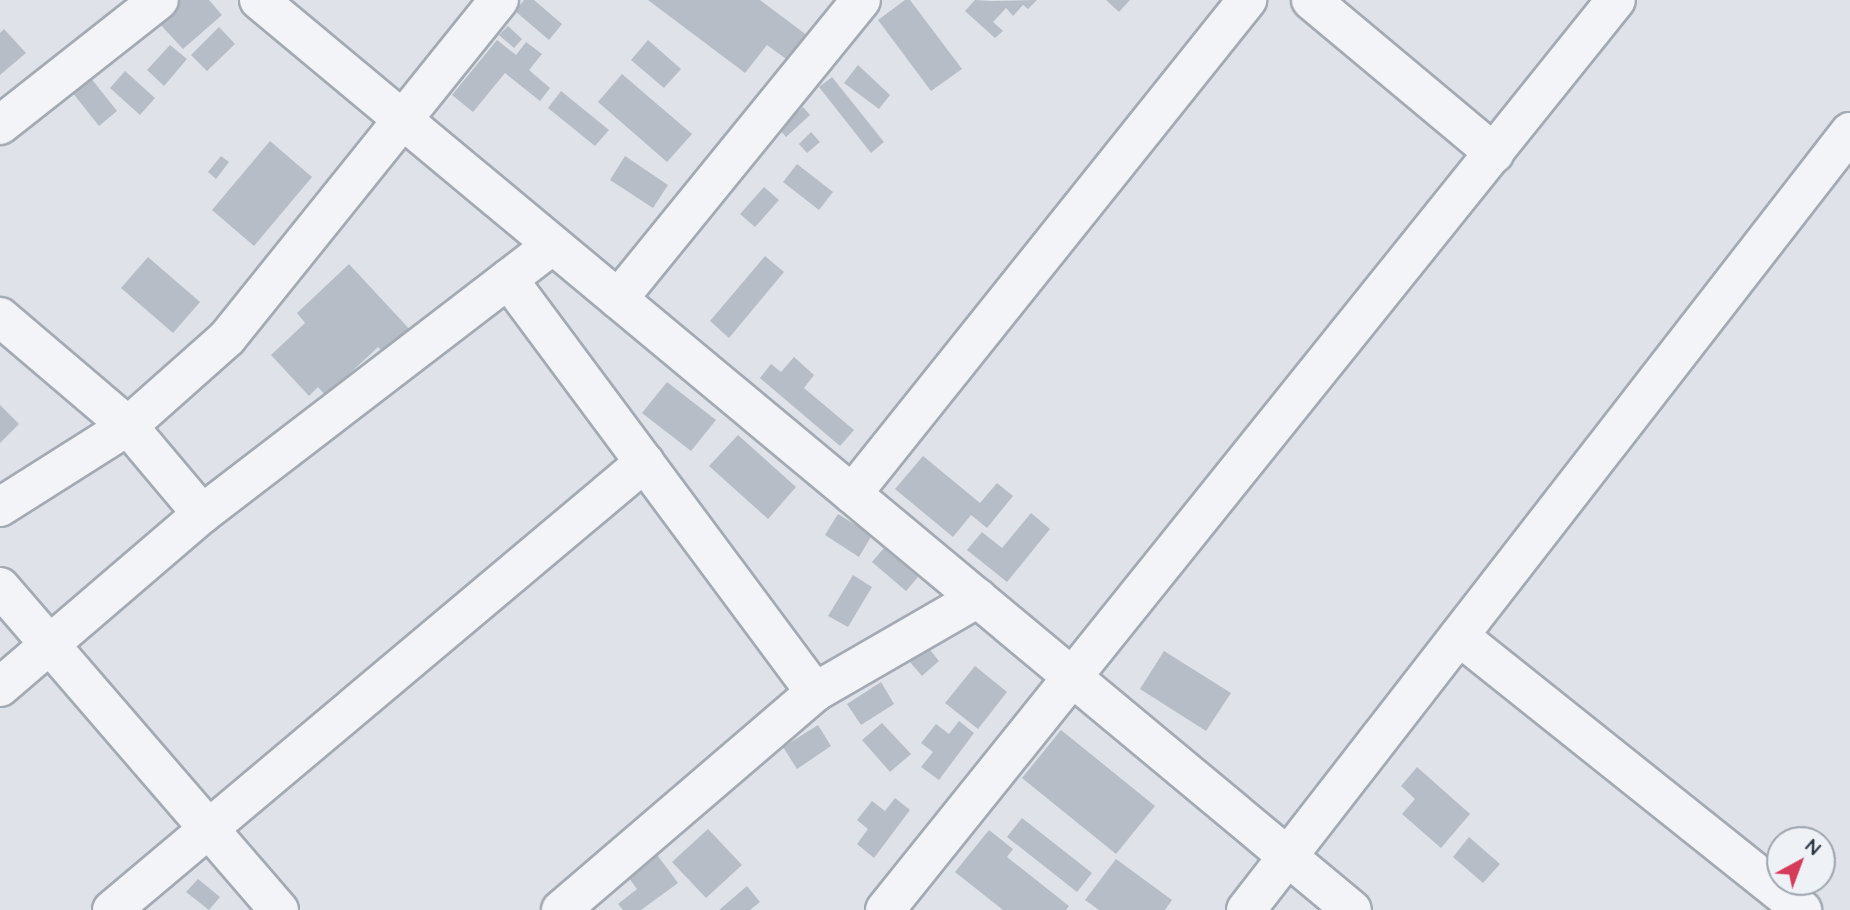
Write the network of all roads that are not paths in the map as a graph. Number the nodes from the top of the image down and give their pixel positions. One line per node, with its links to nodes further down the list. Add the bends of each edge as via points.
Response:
1 (159, 0): 9 (street)
2 (259, 0): 8 (street)
3 (499, 0): 8 (street)
4 (861, 0): 14 (street)
5 (1247, 0): 18 (street)
6 (1311, 0): 11 (street)
7 (1616, 0): 11 (street)
8 (405, 122): 12 (street); 16 (street, via 227,338)
9 (0, 125)
10 (1850, 132): 23 (street)
11 (1493, 153): 25 (street)
12 (553, 245): 13 (street); 14 (street)
13 (508, 279): 17 (street); 20 (street)
14 (618, 299): 18 (street)
15 (0, 317): 16 (street)
16 (128, 426): 19 (street); 20 (street)
17 (645, 462): 27 (street); 28 (street)
18 (852, 494): 22 (street)
19 (0, 508)
20 (202, 514): 24 (street)
21 (0, 587): 24 (street)
22 (978, 598): 25 (street); 27 (street)
23 (1459, 636): 29 (street); 36 (street)
24 (49, 644): 26 (street); 28 (street)
25 (1072, 677): 29 (street); 33 (street)
26 (0, 687)
27 (815, 692): 32 (street)
28 (209, 829): 30 (street); 31 (street)
29 (1287, 856): 34 (street); 35 (street)
30 (112, 910)
31 (279, 910)
32 (561, 910)
33 (885, 910)
34 (1246, 910)
35 (1352, 910)
36 (1802, 910)

